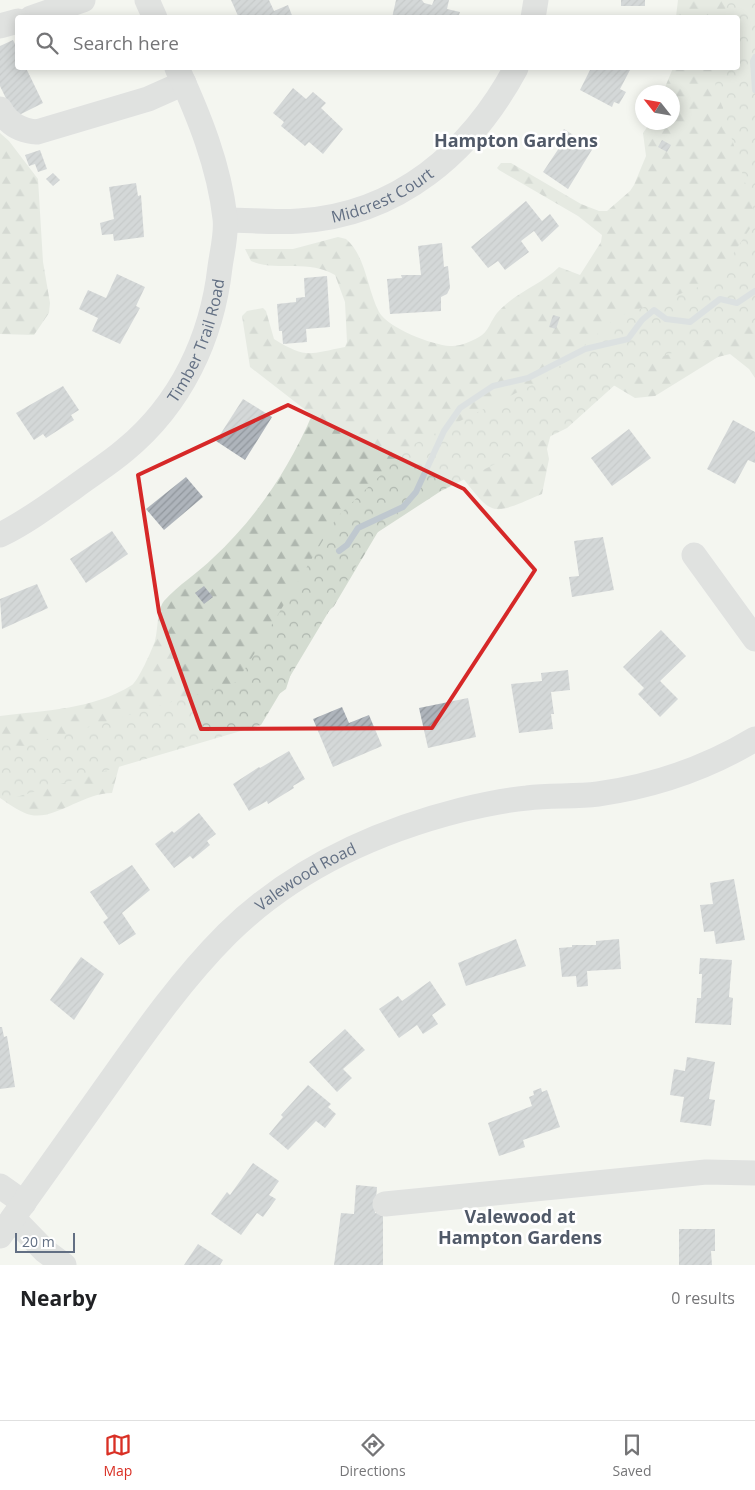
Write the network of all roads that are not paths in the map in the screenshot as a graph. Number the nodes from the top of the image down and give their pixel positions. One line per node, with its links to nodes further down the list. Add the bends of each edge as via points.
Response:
1 (83, 0): 4 (street)
2 (147, 0): 5 (street)
3 (536, 0): 6 (street)
4 (40, 15)
5 (154, 15)
6 (534, 15)
7 (15, 23): 8 (street)
8 (0, 26)
9 (515, 70): 12 (street, Midcrest Court, via 481,125 452,156 409,187 378,203 337,215 299,221)
10 (180, 75): 11 (street, via 148,99 37,132 23,131 5,118); 12 (street, Timber Trail Road, via 199,115 215,165)
11 (0, 109)
12 (226, 220): 13 (street, Timber Trail Road, via 218,285 205,337 185,381 158,418 126,450 42,510)
13 (0, 535)
14 (694, 555): 15 (street)
15 (755, 639)
16 (755, 739): 20 (street, Valewood Road, via 705,765 642,786 597,794 528,798 462,810 389,832 324,862 256,909 200,964 142,1037)
17 (755, 1173): 19 (street, via 706,1172)
18 (0, 1186): 20 (street)
19 (385, 1204)
20 (12, 1219): 21 (street)
21 (64, 1265)

